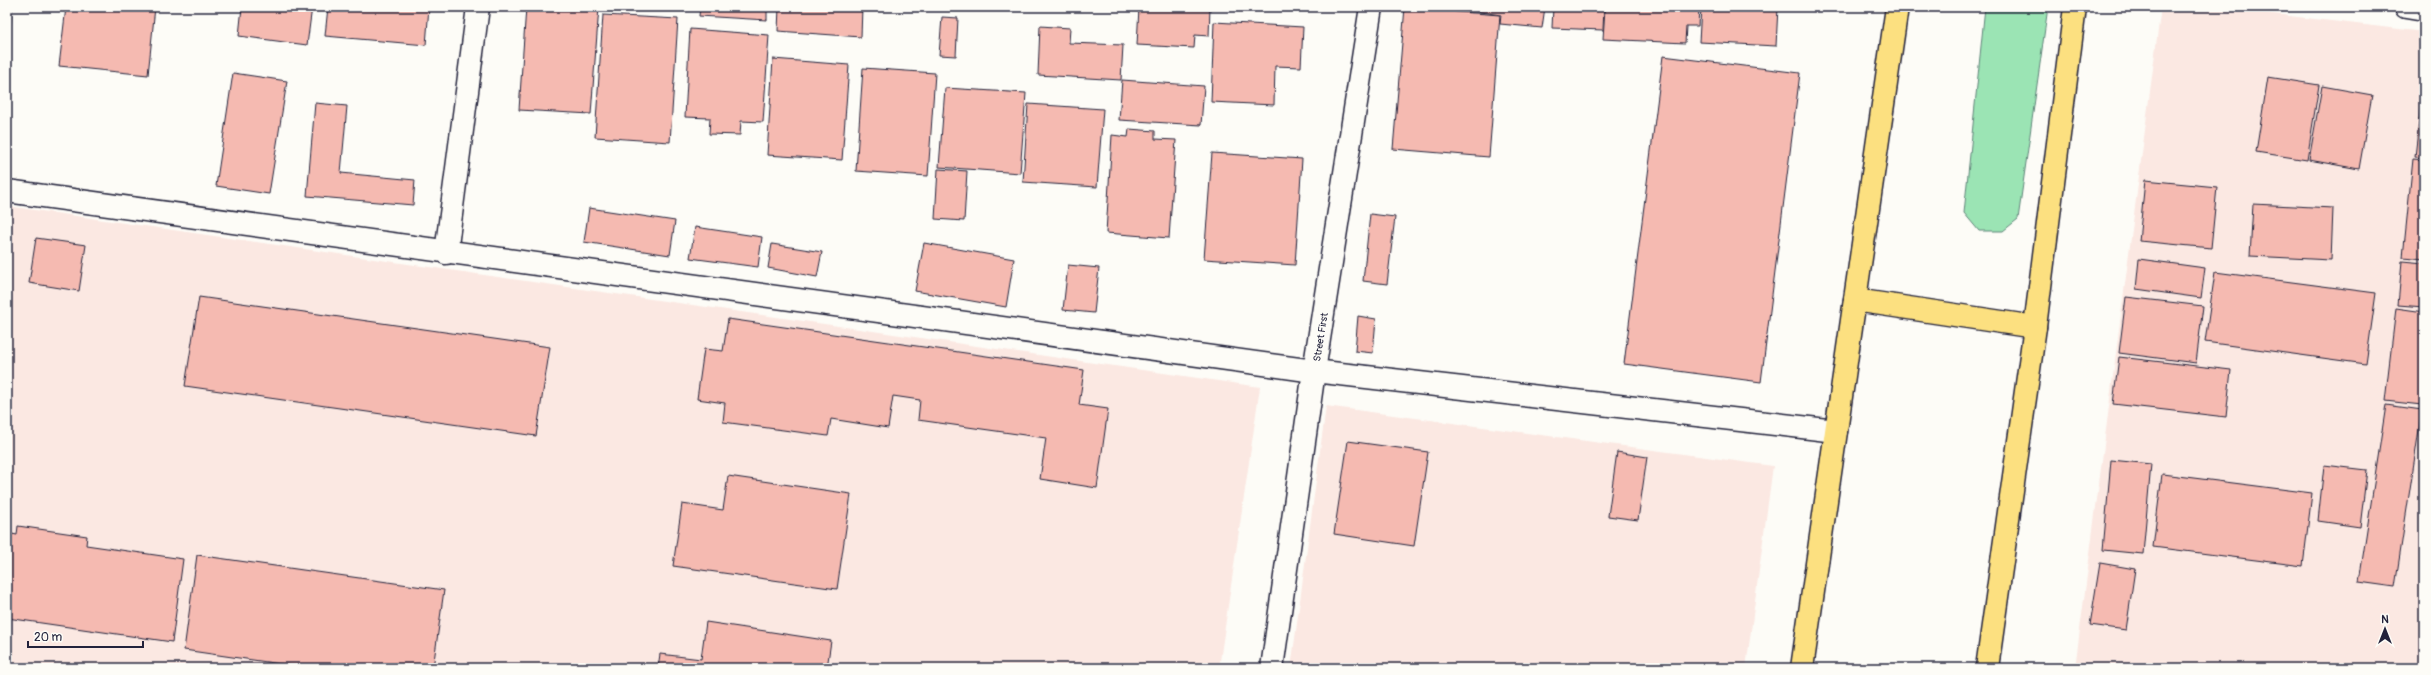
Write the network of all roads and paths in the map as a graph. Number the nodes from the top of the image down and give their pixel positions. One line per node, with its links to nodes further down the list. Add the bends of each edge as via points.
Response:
1 (478, 7): 8 (street)
2 (1370, 7): 11 (street, Street First)
3 (1897, 7): 9 (main road)
4 (2075, 7): 10 (main road)
5 (2406, 7): 6 (street)
6 (2424, 10)
7 (7, 191): 8 (street)
8 (446, 253): 11 (street)
9 (1855, 300): 10 (main road); 12 (main road)
10 (2035, 327): 15 (main road)
11 (1314, 371): 12 (street); 13 (street, Street First)
12 (1836, 431): 14 (main road)
13 (1272, 668)
14 (1802, 668)
15 (1987, 668)

